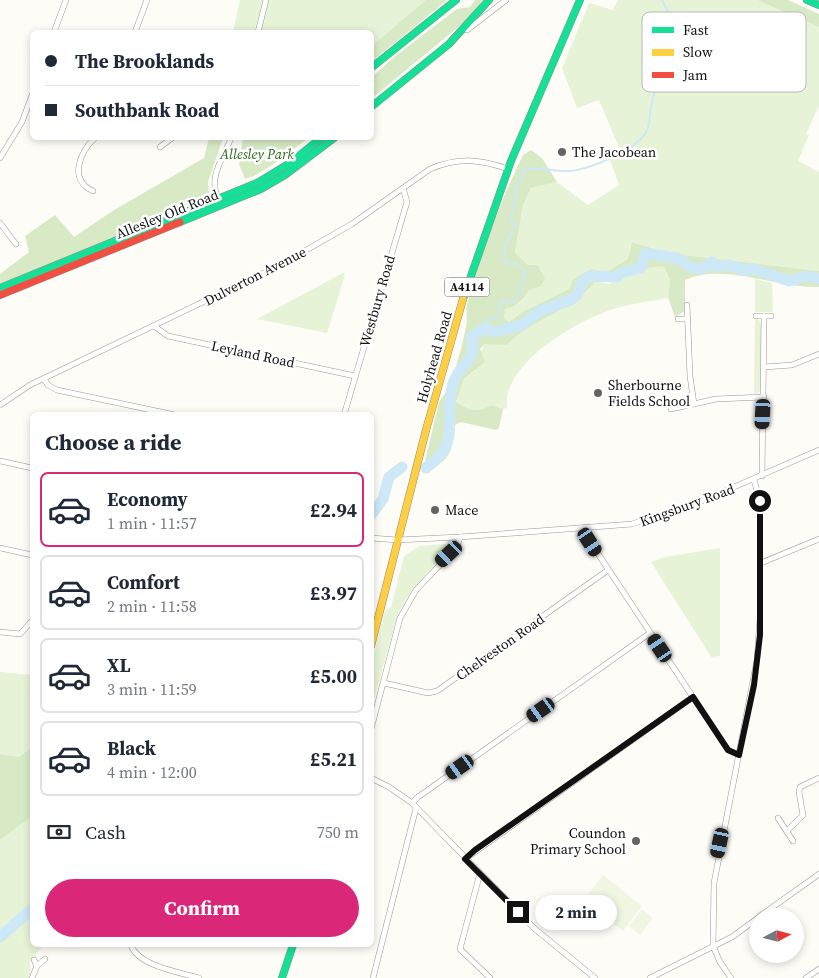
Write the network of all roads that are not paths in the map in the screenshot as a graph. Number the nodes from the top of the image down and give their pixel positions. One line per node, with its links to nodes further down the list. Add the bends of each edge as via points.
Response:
1 (66, 0): 10 (street)
2 (147, 0): 11 (street)
3 (266, 0): 12 (street)
4 (456, 0): 14 (main road)
5 (489, 0): 13 (main road)
6 (506, 0): 13 (street)
7 (580, 0): 24 (main road, Holyhead Road / A4114)
8 (807, 0): 9 (main road)
9 (819, 5)
10 (55, 30)
11 (136, 30)
12 (258, 30)
13 (457, 36): 16 (main road)
14 (374, 66)
15 (30, 100): 23 (street, via 22,122)
16 (374, 105)
17 (94, 140): 26 (street, via 84,150 79,167 80,178)
18 (169, 140): 22 (street)
19 (230, 140): 27 (street, via 213,178)
20 (318, 140): 27 (main road, Allesley Old Road, via 276,172)
21 (331, 140): 30 (main road, Allesley Old Road, via 261,189)
22 (160, 147)
23 (0, 158)
24 (508, 169): 25 (street, Dulverton Avenue, via 482,161 458,160 430,169); 59 (main road, Holyhead Road / A4114, via 478,252 417,459)
25 (404, 188): 39 (street, Dulverton Avenue, via 311,248); 42 (street, Westbury Road, via 407,202)
26 (92, 191)
27 (218, 199): 30 (main road, Allesley Old Road)
28 (0, 222): 29 (street)
29 (16, 244)
30 (94, 253): 31 (main road, Allesley Old Road); 32 (main road, Allesley Old Road)
31 (0, 288)
32 (0, 296)
33 (688, 305): 38 (street)
34 (756, 316): 35 (street)
35 (764, 316): 36 (street); 41 (street)
36 (771, 316)
37 (678, 319): 38 (street)
38 (688, 319): 45 (street)
39 (154, 326): 42 (street, Leyland Road, via 168,336); 43 (street, Dulverton Avenue)
40 (819, 354): 41 (street, via 792,365)
41 (764, 367): 44 (street)
42 (355, 376): 49 (street, Westbury Road)
43 (44, 379): 46 (street, Dulverton Avenue); 48 (street, via 57,390)
44 (764, 397): 45 (street, via 716,399); 53 (street)
45 (694, 404): 47 (street)
46 (0, 405)
47 (671, 409)
48 (161, 412)
49 (345, 412)
50 (819, 450): 53 (street, Kingsbury Road)
51 (0, 461): 52 (street)
52 (30, 468)
53 (762, 476): 54 (street, Kingsbury Road)
54 (754, 480): 55 (street, Kingsbury Road, via 644,521); 62 (street, via 760,501)
55 (581, 528): 56 (street, Kingsbury Road); 63 (street)
56 (460, 537): 59 (street, Kingsbury Road); 68 (street, via 457,547 425,579 407,603 395,633)
57 (374, 538): 59 (street, Kingsbury Road)
58 (819, 539): 62 (street)
59 (397, 540): 67 (main road, Holyhead Road / A4114)
60 (0, 548): 61 (street)
61 (30, 555)
62 (760, 563): 71 (street, via 757,660)
63 (608, 570): 66 (street); 68 (street, Chelveston Road, via 437,691 428,693)
64 (30, 623): 65 (street, via 20,634)
65 (0, 632)
66 (650, 633): 69 (street); 74 (street, via 418,797)
67 (374, 634)
68 (384, 683): 70 (street)
69 (693, 697): 71 (street, via 728,750); 78 (street)
70 (374, 718)
71 (739, 755): 85 (street, via 715,869)
72 (819, 778): 76 (street, via 800,787 803,815)
73 (374, 780): 74 (street)
74 (414, 806): 78 (street); 95 (street)
75 (778, 818): 76 (street)
76 (787, 831): 77 (street)
77 (793, 841)
78 (465, 859): 79 (street)
79 (480, 873): 83 (street); 96 (street, via 460,949)
80 (819, 874): 82 (street)
81 (527, 902): 83 (street)
82 (772, 908)
83 (518, 912): 97 (street)
84 (749, 924): 85 (street)
85 (713, 946): 98 (street); 99 (street)
86 (132, 947): 93 (street, via 144,961)
87 (292, 947): 94 (main road)
88 (46, 959): 90 (street)
89 (34, 960): 90 (street)
90 (37, 966): 92 (street)
91 (819, 969): 100 (street)
92 (32, 978)
93 (199, 978)
94 (282, 978)
95 (373, 978)
96 (490, 978)
97 (595, 978)
98 (650, 978)
99 (731, 978)
100 (806, 978)

